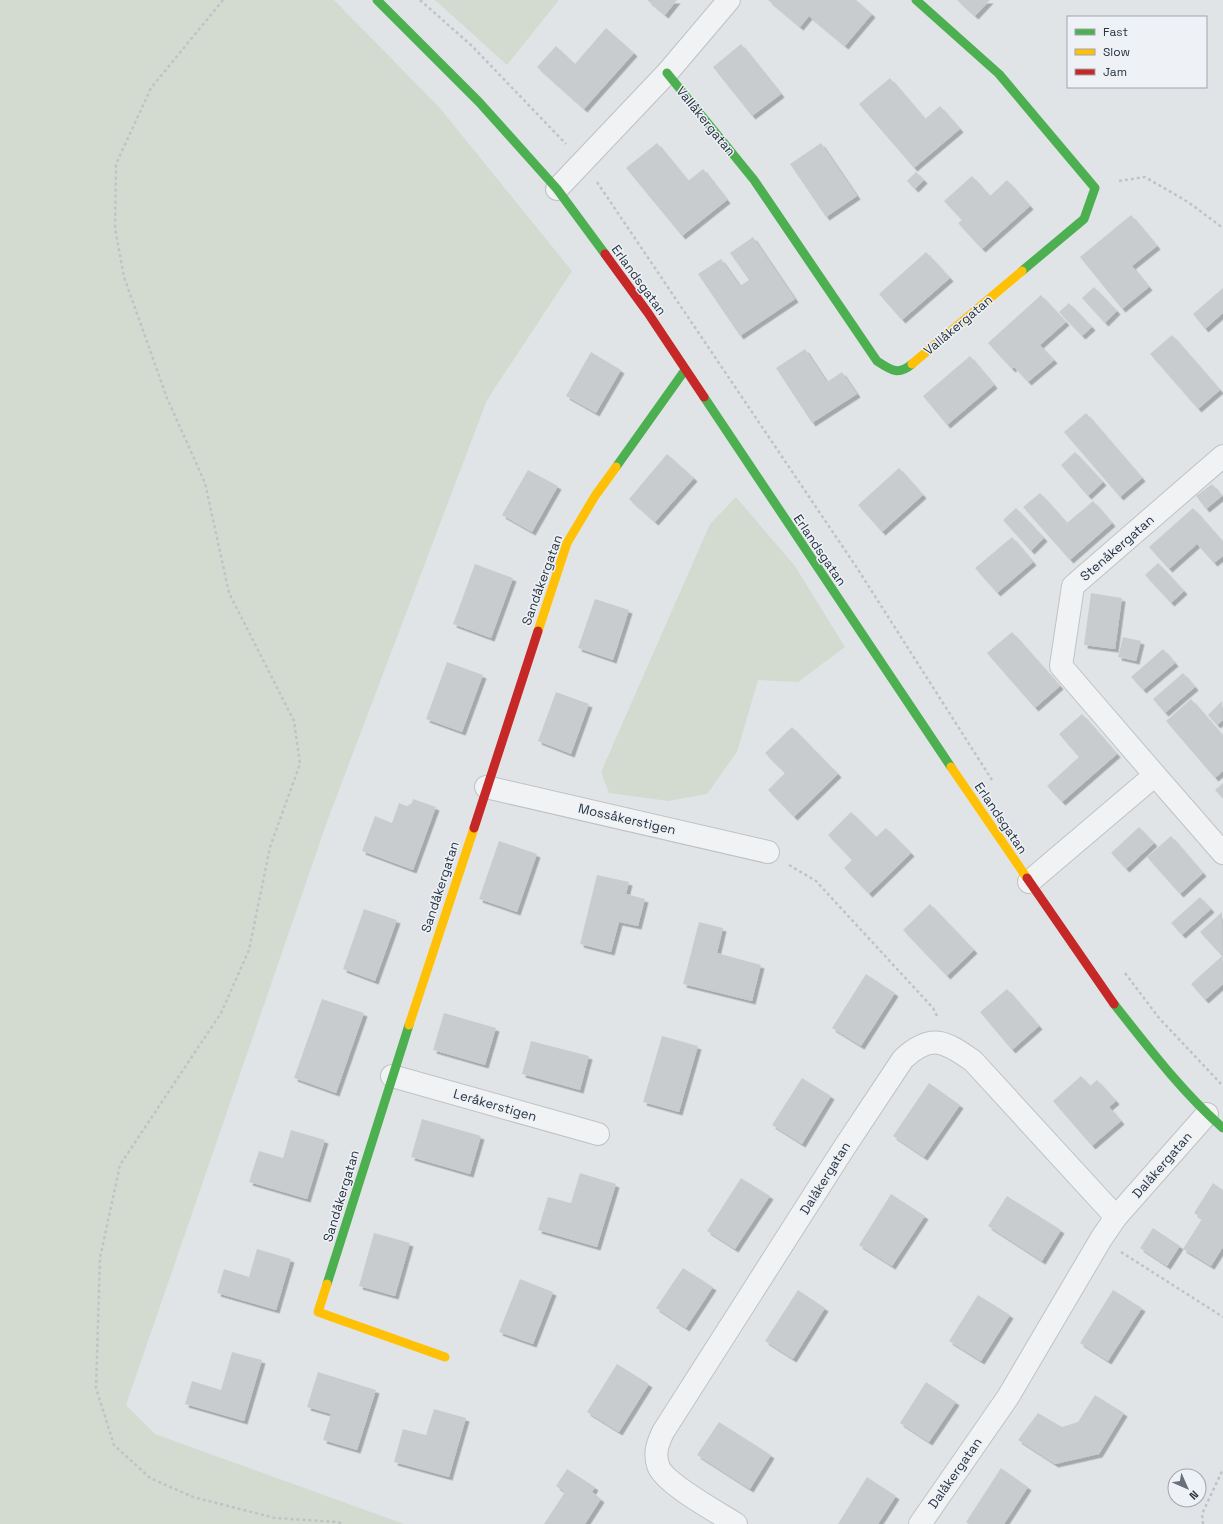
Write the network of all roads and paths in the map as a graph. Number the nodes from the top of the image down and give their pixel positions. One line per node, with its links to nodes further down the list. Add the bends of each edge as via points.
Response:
1 (223, 0): 31 (path, via 152,88 138,116 116,164 115,228 124,277 167,398 204,483 229,593 294,721 300,764 270,847 249,950 221,1013 120,1165 100,1258 96,1388 114,1445 150,1478 193,1497 275,1518)
2 (377, 0): 9 (street, Erlandsgatan, via 479,102)
3 (420, 0): 7 (path, via 472,46)
4 (729, 0): 6 (street, Vallåkergatan)
5 (916, 0): 8 (street, via 999,74)
6 (667, 73): 7 (street, Vallåkergatan); 8 (street, Vallåkergatan, via 754,180 877,361 893,371 906,370 1084,219)
7 (582, 162): 9 (street, Vallåkergatan); 14 (path, via 604,190 857,568)
8 (1095, 188): 10 (path, via 1120,180 1145,177 1188,202)
9 (557, 189): 11 (street, Erlandsgatan, via 648,314)
10 (1223, 228)
11 (685, 370): 15 (street, Sandåkergatan, via 595,496 568,543); 18 (street, Erlandsgatan)
12 (1223, 456): 13 (street, Stenåkergatan, via 1073,586 1061,666)
13 (1155, 775): 17 (street, Stenåkergatan); 18 (street)
14 (993, 781)
15 (486, 787): 16 (street, Mossåkerstigen); 21 (street, Sandåkergatan)
16 (768, 852): 20 (path, via 816,881 933,1008 939,1020)
17 (1223, 853)
18 (1029, 882): 23 (street, Erlandsgatan, via 1112,1001 1157,1058)
19 (1121, 967): 22 (path, via 1159,1018)
20 (935, 1042): 26 (street, Dalåkergatan, via 953,1046 973,1061); 32 (street, Dalåkergatan, via 915,1047 903,1059 663,1432 656,1450 658,1466 671,1482)
21 (392, 1076): 25 (street, Leråkerstigen); 29 (street, Sandåkergatan, via 318,1312)
22 (1223, 1086)
23 (1207, 1114): 24 (street, Erlandsgatan); 26 (street, Dalåkergatan)
24 (1223, 1128)
25 (598, 1134)
26 (1116, 1216): 27 (street, Dalåkergatan)
27 (1101, 1239): 28 (path); 33 (street, Dalåkergatan, via 1008,1397)
28 (1223, 1317)
29 (445, 1357)
30 (1223, 1469): 34 (path, via 1202,1514)
31 (343, 1524)
32 (736, 1524)
33 (920, 1524)
34 (1203, 1524)

